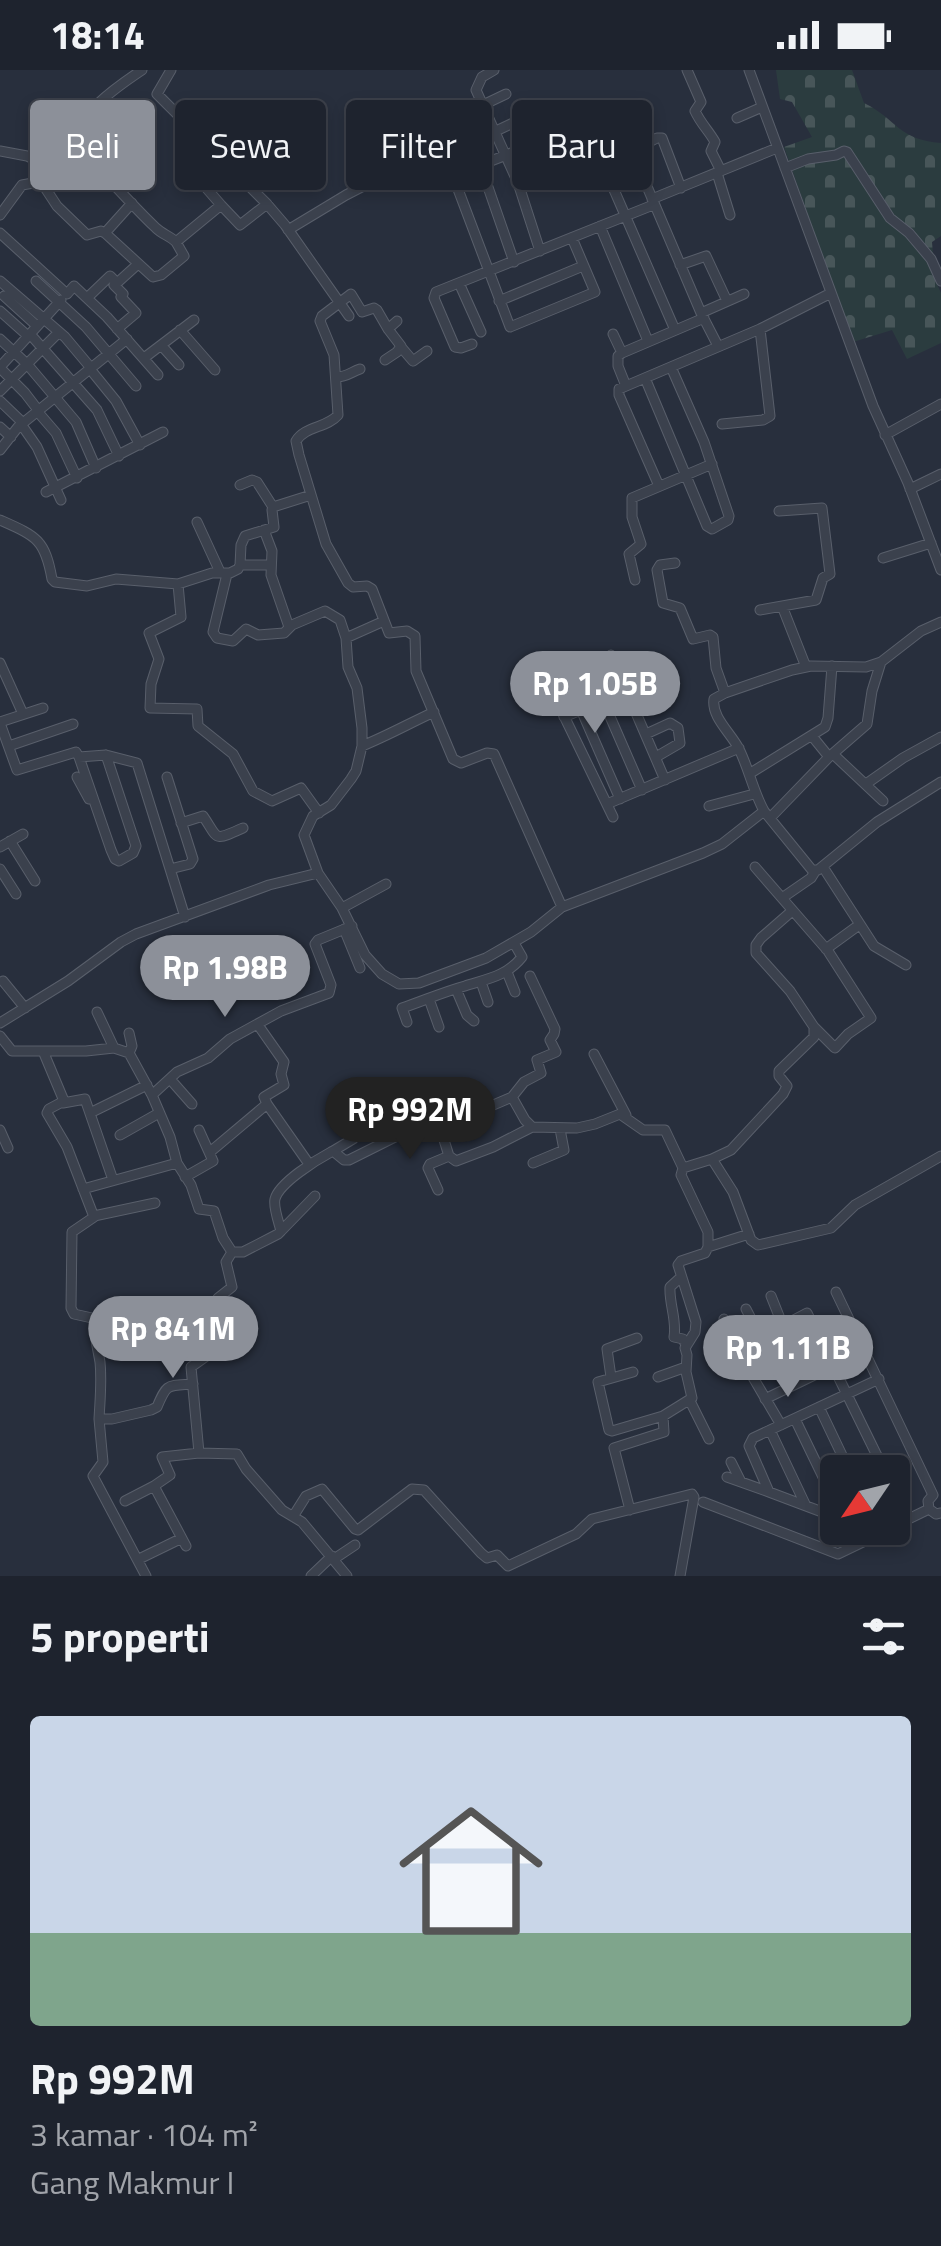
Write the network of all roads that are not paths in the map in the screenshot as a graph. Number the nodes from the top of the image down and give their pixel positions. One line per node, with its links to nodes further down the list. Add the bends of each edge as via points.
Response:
1 (142, 70): 7 (street)
2 (171, 70): 11 (street, via 156,94)
3 (494, 70): 8 (street, via 476,89)
4 (687, 70): 24 (street, via 701,102 695,112 716,142 711,151)
5 (749, 70): 10 (street)
6 (506, 94): 9 (street)
7 (105, 100)
8 (481, 100)
9 (492, 100)
10 (762, 107): 12 (street); 16 (street)
11 (175, 113)
12 (737, 118)
13 (492, 123): 15 (street)
14 (512, 123): 15 (street)
15 (496, 131): 19 (street)
16 (777, 148): 22 (street); 24 (street)
17 (0, 151): 20 (street)
18 (512, 153): 19 (street)
19 (506, 155): 21 (street); 23 (street)
20 (30, 157)
21 (492, 160)
22 (785, 168): 57 (street, via 847,152); 61 (street)
23 (512, 170)
24 (719, 172): 26 (street); 42 (street)
25 (30, 184): 40 (street, via 22,185)
26 (682, 188): 36 (street); 36 (street, via 657,138 634,154)
27 (47, 190): 45 (street, via 80,231)
28 (118, 190): 37 (street)
29 (208, 190): 38 (street)
30 (253, 190): 39 (street)
31 (356, 190): 44 (street)
32 (458, 190): 54 (street)
33 (489, 190): 50 (street)
34 (520, 190): 49 (street)
35 (614, 190): 41 (street)
36 (653, 202): 41 (street); 52 (street)
37 (132, 203): 45 (street); 48 (street)
38 (221, 204): 39 (street, via 240,226); 48 (street)
39 (267, 204): 44 (street)
40 (0, 214)
41 (626, 215): 43 (street); 78 (street)
42 (730, 215)
43 (600, 226): 47 (street); 84 (street)
44 (288, 230): 66 (street)
45 (105, 232): 51 (street)
46 (0, 233): 63 (street)
47 (572, 238): 49 (street); 53 (street)
48 (176, 242): 51 (street, via 184,256 160,275)
49 (540, 251): 50 (street)
50 (514, 262): 54 (street)
51 (138, 264): 58 (street)
52 (680, 265): 67 (street, via 706,256); 70 (street)
53 (583, 266): 65 (street); 65 (street, via 595,292 510,327)
54 (488, 272): 59 (street); 65 (street)
55 (0, 281): 75 (street)
56 (36, 281): 63 (street)
57 (941, 281)
58 (116, 282): 64 (street, via 110,276); 76 (street, via 136,313)
59 (460, 283): 80 (street); 86 (street, via 434,298 455,347)
60 (744, 294): 67 (street)
61 (831, 294): 74 (street); 119 (street)
62 (4, 296): 75 (street)
63 (63, 298): 64 (street, via 74,286); 75 (street); 93 (street)
64 (87, 298): 76 (street)
65 (499, 301)
66 (338, 302): 69 (street); 73 (street, via 351,294 362,312 378,310); 104 (street, via 320,321)
67 (727, 302): 70 (street)
68 (0, 311): 75 (street)
69 (349, 316)
70 (702, 316): 78 (street); 87 (street)
71 (194, 320): 77 (street)
72 (397, 321): 73 (street)
73 (388, 328): 89 (street)
74 (760, 328): 87 (street); 116 (street, via 770,416)
75 (35, 329): 79 (street); 88 (street); 91 (street)
76 (118, 329): 83 (street)
77 (180, 330): 85 (street); 102 (street)
78 (675, 330): 84 (street)
79 (58, 332): 88 (street); 100 (street)
80 (481, 332)
81 (613, 334): 92 (street)
82 (0, 339): 91 (street)
83 (127, 339): 93 (street); 94 (street)
84 (648, 342): 92 (street)
85 (161, 344): 94 (street); 97 (street)
86 (472, 344)
87 (718, 346): 98 (street)
88 (44, 347): 96 (street); 107 (street)
89 (401, 348): 90 (street, via 413,361); 95 (street)
90 (426, 351)
91 (14, 352): 96 (street); 99 (street)
92 (622, 353): 109 (street, via 618,366)
93 (109, 354): 100 (street); 108 (street)
94 (144, 358): 103 (street)
95 (386, 360)
96 (27, 364): 106 (street); 111 (street)
97 (178, 365)
98 (671, 367): 105 (street); 124 (street)
99 (0, 368): 106 (street)
100 (90, 368): 107 (street); 121 (street)
101 (360, 369): 104 (street)
102 (214, 370)
103 (158, 375)
104 (336, 378): 133 (street, via 338,416 296,441)
105 (645, 378): 109 (street); 126 (street)
106 (11, 380): 110 (street); 114 (street)
107 (73, 382): 111 (street); 123 (street, via 97,410)
108 (136, 386)
109 (626, 386): 130 (street, via 619,396)
110 (0, 391)
111 (54, 396): 114 (street); 125 (street, via 76,422)
112 (0, 402): 115 (street)
113 (941, 404): 119 (street)
114 (37, 410): 115 (street); 128 (street)
115 (22, 423): 120 (street); 131 (street)
116 (722, 424)
117 (0, 426): 120 (street)
118 (164, 432): 121 (street)
119 (885, 435): 132 (street)
120 (11, 438): 122 (street)
121 (140, 445): 123 (street)
122 (0, 450)
123 (119, 456): 125 (street)
124 (712, 464): 126 (street); 126 (street, via 729,516 712,529)
125 (96, 468): 128 (street)
126 (686, 474): 130 (street)
127 (941, 474): 132 (street)
128 (77, 478): 131 (street)
129 (240, 485): 135 (street, via 257,482)
130 (659, 486): 147 (street, via 632,498 640,544 629,554)
131 (51, 490): 134 (street)
132 (910, 490): 140 (street)
133 (311, 495): 135 (street); 151 (street, via 326,544 348,583 372,589)
134 (61, 500)
135 (274, 508): 139 (street, via 274,526)
136 (779, 511): 149 (street, via 822,508 830,574 816,600)
137 (0, 520): 148 (street, via 40,543 55,582)
138 (196, 522): 146 (street)
139 (264, 530): 143 (street, via 244,536); 144 (street)
140 (931, 543): 141 (street); 145 (street)
141 (883, 558)
142 (675, 563): 162 (street, via 656,570 663,603 680,608 694,639 713,637)
143 (240, 565): 144 (street); 146 (street)
144 (270, 565): 153 (street)
145 (941, 570)
146 (224, 573): 148 (street); 153 (street, via 215,636 230,642 246,629 258,635)
147 (636, 580)
148 (178, 584): 192 (street, via 181,618 149,634 159,659 150,707 197,708 199,728 233,754 253,791 272,800 301,788)
149 (782, 606): 150 (street); 159 (street)
150 (760, 610)
151 (384, 621): 154 (street); 166 (street, via 390,633 414,634 415,667)
152 (941, 622): 156 (street)
153 (289, 627): 154 (street, via 326,612 339,619)
154 (346, 638): 175 (street)
155 (611, 655): 161 (street)
156 (880, 662): 158 (street); 178 (street, via 867,724)
157 (0, 663): 167 (street)
158 (832, 666): 159 (street); 172 (street, via 828,718)
159 (806, 667): 162 (street)
160 (565, 673): 163 (street, via 588,666); 165 (street); 168 (street, via 548,684)
161 (627, 691): 163 (street); 171 (street)
162 (725, 692): 176 (street, via 714,699 713,710)
163 (604, 701): 165 (street); 186 (street)
164 (43, 708): 167 (street)
165 (582, 710): 168 (street); 188 (street)
166 (434, 712): 175 (street); 210 (street, via 454,762 494,754)
167 (24, 714): 170 (street)
168 (564, 717): 190 (street)
169 (73, 724): 174 (street)
170 (0, 726): 174 (street)
171 (646, 734): 180 (street); 180 (street, via 670,723 678,730 679,745)
172 (812, 736): 178 (street); 181 (street)
173 (941, 736): 184 (street)
174 (9, 746): 179 (street, via 19,770 73,752)
175 (362, 746): 192 (street, via 356,771)
176 (738, 748): 181 (street); 183 (street)
177 (106, 755): 179 (street); 179 (street, via 136,846 116,861 76,777); 204 (street, via 136,764)
178 (831, 755): 184 (street); 193 (street)
179 (80, 756)
180 (656, 757): 183 (street)
181 (749, 774): 187 (street)
182 (167, 777): 195 (street)
183 (666, 780): 186 (street)
184 (866, 784): 189 (street)
185 (940, 786): 202 (street, via 876,822)
186 (642, 790): 188 (street)
187 (754, 794): 191 (street); 193 (street)
188 (620, 799): 190 (street)
189 (883, 802)
190 (606, 804): 194 (street)
191 (709, 806)
192 (320, 812): 205 (street, via 304,835)
193 (767, 815): 202 (street, via 812,870); 210 (street, via 703,853)
194 (613, 816)
195 (181, 822): 196 (street, via 204,816 216,836); 204 (street, via 194,859)
196 (243, 828)
197 (23, 834): 198 (street)
198 (5, 844): 200 (street)
199 (36, 855): 200 (street)
200 (23, 863): 206 (street)
201 (755, 867): 209 (street)
202 (819, 868): 209 (street); 214 (street)
203 (0, 869): 208 (street)
204 (170, 869): 213 (street)
205 (318, 873): 211 (street); 213 (street)
206 (35, 882)
207 (386, 884): 211 (street)
208 (16, 894)
209 (782, 898): 212 (street)
210 (562, 907): 217 (street)
211 (342, 908): 215 (street)
212 (792, 912): 218 (street); 237 (street, via 761,938 756,953)
213 (185, 917): 230 (street, via 121,942)
214 (858, 925): 218 (street); 219 (street, via 874,946)
215 (348, 927): 216 (street); 217 (street, via 373,967 400,984 419,983); 220 (street)
216 (318, 940): 223 (street); 235 (street, via 330,992)
217 (514, 942): 221 (street, via 522,957)
218 (826, 949): 237 (street, via 871,1018 835,1048)
219 (906, 965)
220 (360, 968)
221 (507, 972): 225 (street); 227 (street)
222 (530, 976): 246 (street, via 555,1029 550,1040 556,1052 537,1060 540,1073)
223 (333, 978)
224 (3, 981): 230 (street)
225 (481, 982): 226 (street); 229 (street)
226 (456, 989): 228 (street); 232 (street)
227 (514, 992)
228 (429, 999): 233 (street, via 402,1008); 236 (street)
229 (488, 1002)
230 (25, 1008): 234 (street)
231 (97, 1012): 240 (street)
232 (474, 1021)
233 (407, 1022)
234 (0, 1024)
235 (258, 1024): 244 (street); 249 (street, via 285,1065 284,1084 264,1097)
236 (439, 1027)
237 (814, 1027): 265 (street, via 814,1036 779,1071 787,1087 783,1094 732,1150)
238 (130, 1033): 242 (street)
239 (1, 1042): 241 (street, via 12,1052)
240 (114, 1048): 241 (street); 242 (street)
241 (44, 1051): 247 (street)
242 (129, 1052): 245 (street)
243 (594, 1054): 252 (street)
244 (170, 1079): 245 (street); 248 (street)
245 (149, 1090): 250 (street); 251 (street)
246 (512, 1097): 253 (street); 254 (street)
247 (63, 1102): 250 (street, via 84,1098); 272 (street, via 47,1113)
248 (192, 1104)
249 (267, 1104): 262 (street); 267 (street)
250 (90, 1112): 271 (street)
251 (159, 1113): 259 (street); 266 (street)
252 (627, 1118): 255 (street, via 618,1114); 269 (street, via 643,1130 667,1132)
253 (439, 1124): 261 (street, via 422,1122 348,1160); 263 (street)
254 (532, 1128): 255 (street); 263 (street, via 456,1161)
255 (560, 1128): 268 (street, via 564,1150)
256 (0, 1130): 260 (street)
257 (199, 1130): 262 (street)
258 (360, 1132): 261 (street)
259 (120, 1135)
260 (8, 1148)
261 (333, 1151): 267 (street)
262 (210, 1152): 270 (street, via 213,1163)
263 (448, 1156): 273 (street, via 428,1166)
264 (941, 1156): 278 (street, via 825,1230 761,1245)
265 (712, 1159): 269 (street); 278 (street)
266 (176, 1163): 270 (street); 271 (street)
267 (309, 1164): 277 (street, via 274,1200)
268 (533, 1164)
269 (682, 1168): 279 (street)
270 (185, 1177): 280 (street, via 200,1210 214,1211)
271 (114, 1180): 272 (street)
272 (84, 1189): 276 (street)
273 (438, 1190)
274 (314, 1196): 277 (street)
275 (155, 1202): 276 (street)
276 (94, 1216): 306 (street, via 72,1232 71,1308 96,1322)
277 (282, 1231): 280 (street)
278 (748, 1234): 279 (street)
279 (708, 1247): 281 (street, via 679,1262)
280 (232, 1252): 299 (street, via 226,1262 232,1285 218,1297 230,1340 191,1366)
281 (681, 1278): 290 (street, via 696,1328); 290 (street, via 670,1296 674,1337)
282 (836, 1292): 298 (street)
283 (771, 1296): 286 (street)
284 (746, 1309): 288 (street)
285 (724, 1319): 291 (street)
286 (783, 1326): 288 (street); 289 (street, via 807,1314)
287 (636, 1338): 296 (street, via 608,1348)
288 (761, 1338): 291 (street)
289 (820, 1339): 292 (street); 295 (street)
290 (686, 1344): 293 (street)
291 (737, 1350): 295 (street)
292 (834, 1366): 300 (street); 301 (street)
293 (686, 1367): 297 (street); 302 (street)
294 (633, 1372): 296 (street)
295 (750, 1374): 301 (street)
296 (611, 1377): 304 (street, via 598,1384 608,1430)
297 (658, 1377)
298 (878, 1378): 300 (street); 319 (street)
299 (193, 1384): 306 (street, via 163,1390 152,1410); 310 (street)
300 (847, 1394): 303 (street); 312 (street)
301 (765, 1399): 307 (street)
302 (690, 1401): 304 (street); 309 (street)
303 (819, 1407): 305 (street); 311 (street)
304 (663, 1416): 324 (street, via 664,1432 614,1448)
305 (794, 1418): 307 (street); 314 (street)
306 (99, 1419): 332 (street, via 103,1462 93,1475)
307 (782, 1425): 308 (street)
308 (770, 1430): 318 (street, via 749,1446); 322 (street)
309 (709, 1439)
310 (199, 1453): 317 (street, via 163,1456 170,1475); 327 (street, via 237,1454 282,1510)
311 (842, 1455)
312 (877, 1455)
313 (731, 1462): 316 (street)
314 (820, 1471)
315 (727, 1477): 316 (street)
316 (741, 1482): 318 (street)
317 (154, 1486): 320 (street); 332 (street, via 183,1543)
318 (768, 1492): 322 (street)
319 (937, 1495): 323 (street)
320 (124, 1501)
321 (703, 1502): 330 (street, via 838,1554)
322 (806, 1506): 325 (street)
323 (929, 1509): 326 (street); 328 (street)
324 (630, 1510): 327 (street, via 588,1521 576,1534 508,1566 496,1554 481,1553 418,1488 358,1530 322,1490 306,1496); 336 (street, via 693,1495)
325 (820, 1511)
326 (941, 1513)
327 (294, 1515): 331 (street)
328 (910, 1518)
329 (354, 1544): 331 (street)
330 (856, 1545)
331 (333, 1558): 334 (street); 335 (street)
332 (139, 1559): 333 (street)
333 (146, 1576)
334 (311, 1576)
335 (347, 1576)
336 (680, 1576)

